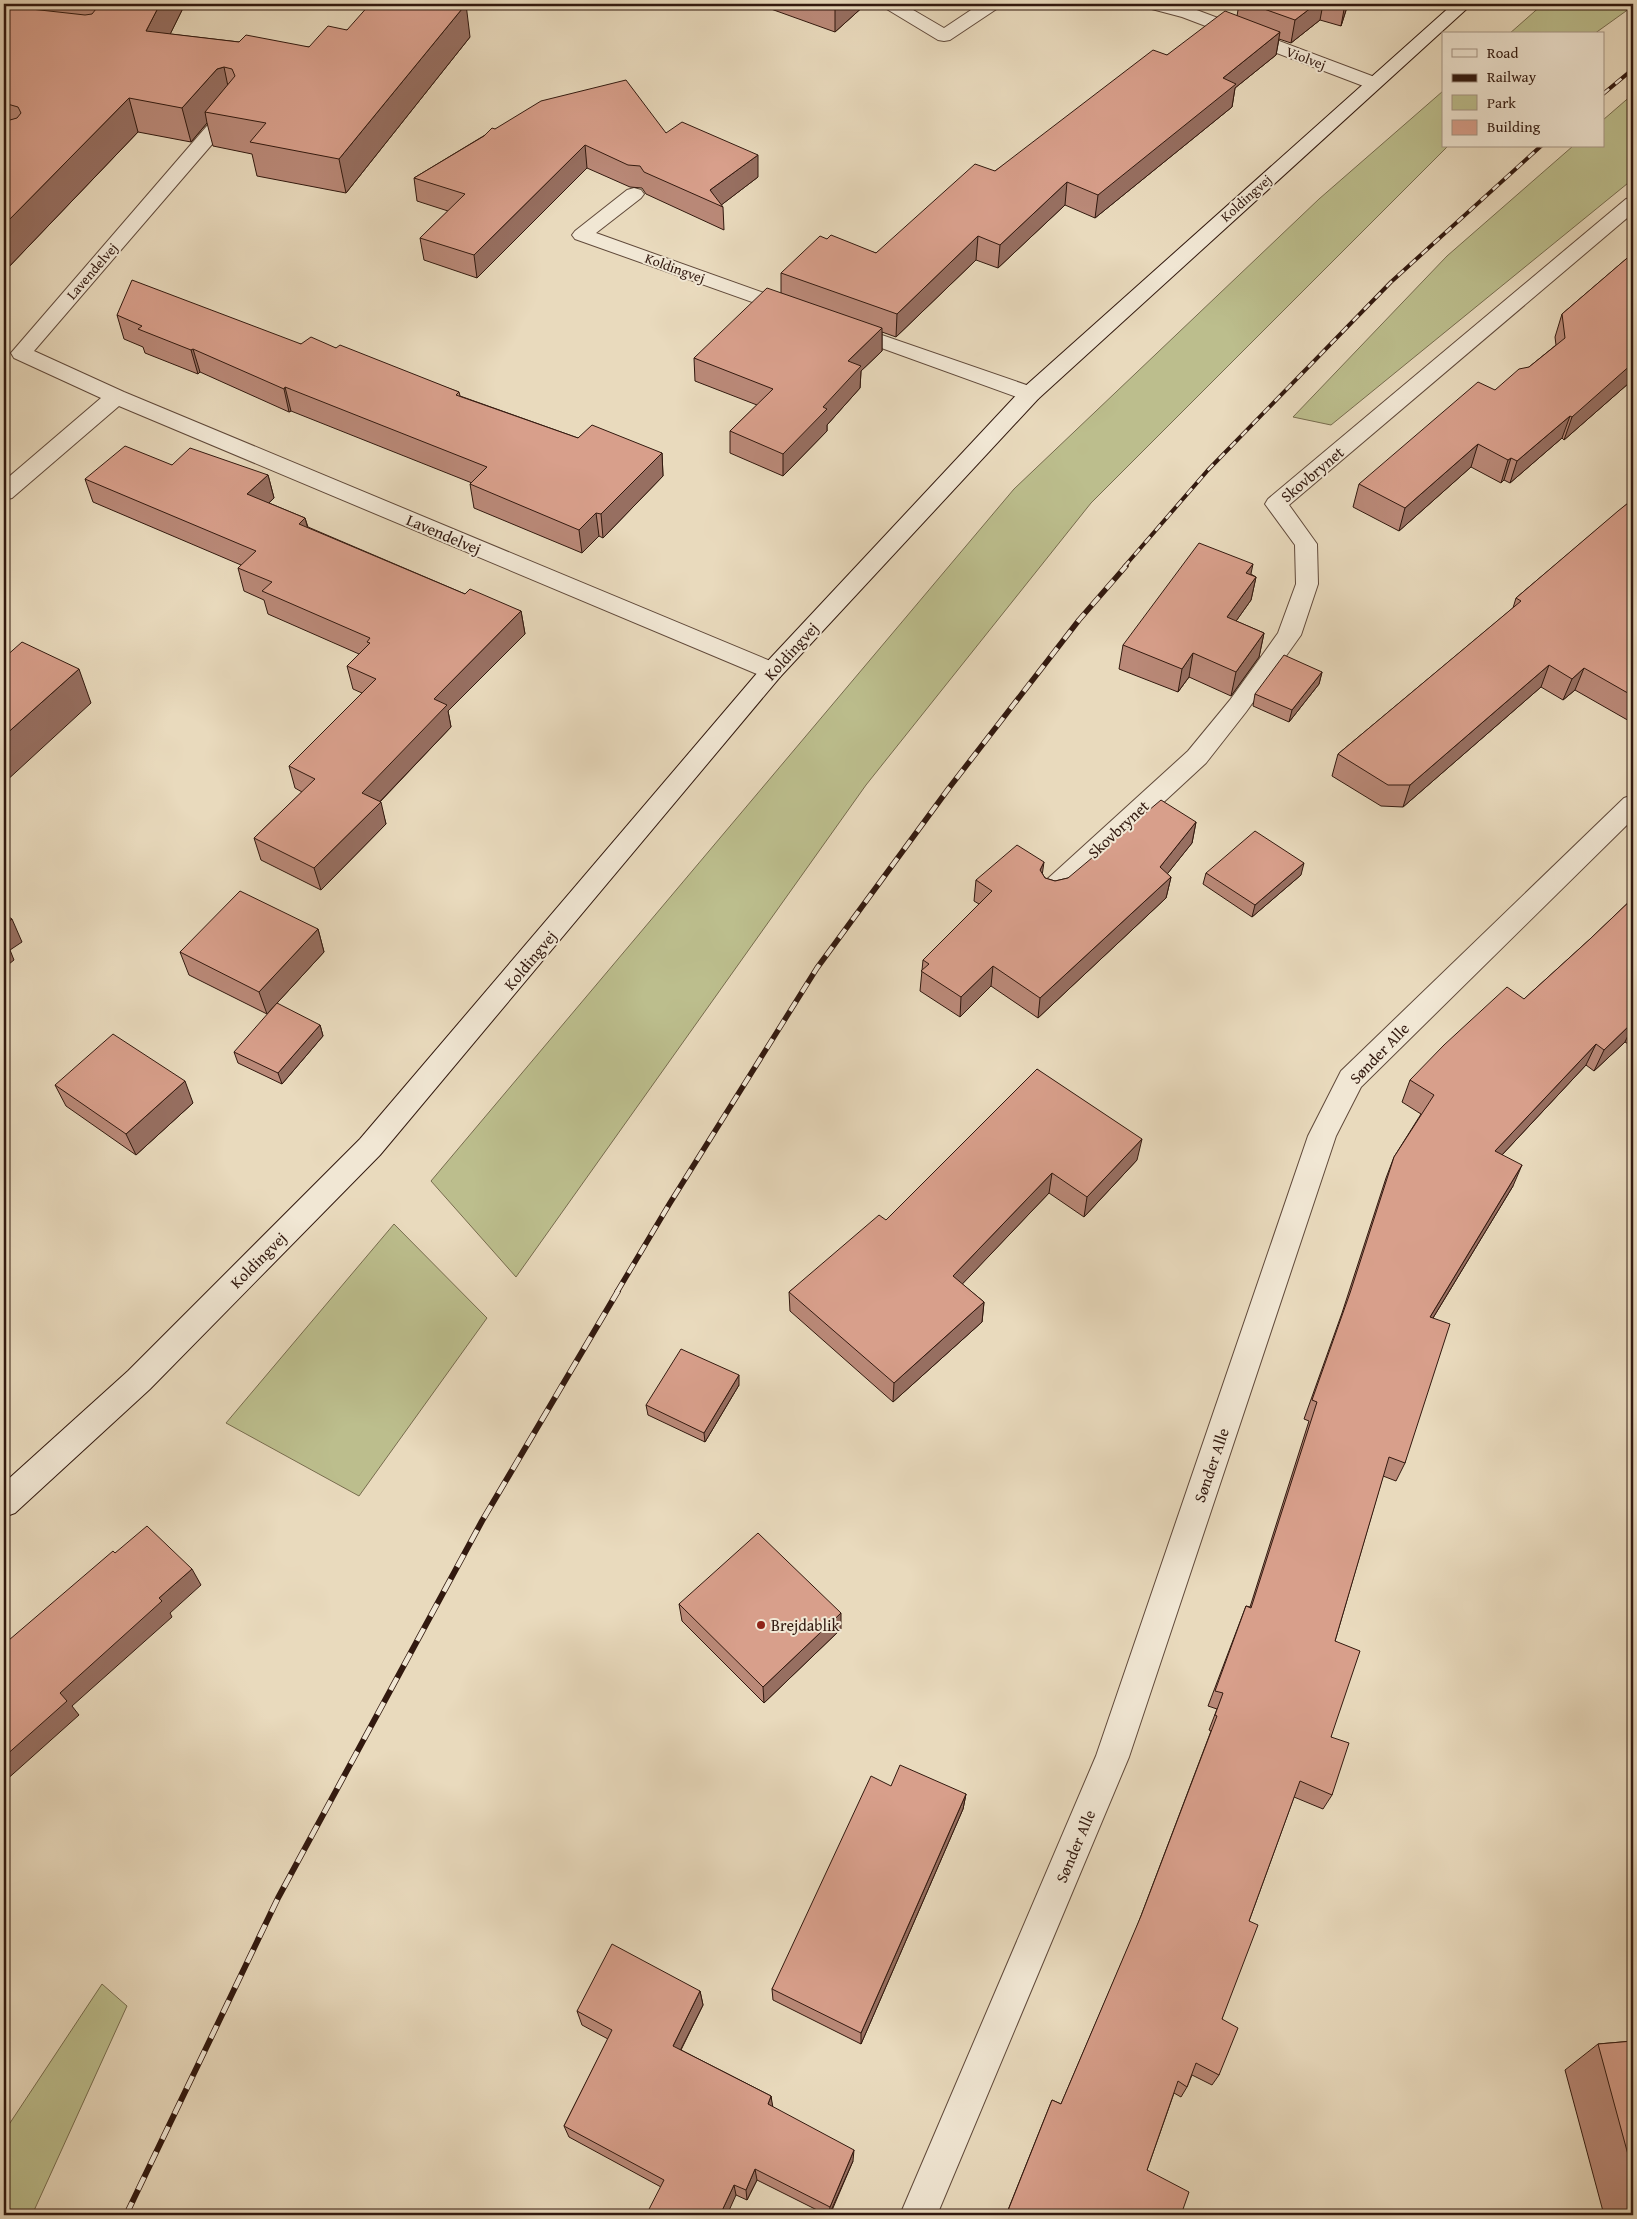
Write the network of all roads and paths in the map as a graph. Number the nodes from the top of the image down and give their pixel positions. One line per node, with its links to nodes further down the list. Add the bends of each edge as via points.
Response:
1 (891, 4): 2 (street, via 944,36)
2 (992, 4)
3 (1154, 4): 5 (street, Violvej, via 1188,13)
4 (1463, 4): 5 (street, Koldingvej)
5 (1373, 83): 9 (street, Koldingvej)
6 (232, 109): 10 (street, Lavendelvej, via 21,353)
7 (634, 194): 9 (street, Koldingvej, via 582,235)
8 (1633, 203): 14 (street, Skovbrynet, via 1276,504 1306,544 1307,584 1290,635 1197,757)
9 (1030, 394): 12 (street, Koldingvej)
10 (116, 397): 11 (street); 12 (street, Lavendelvej)
11 (4, 493)
12 (772, 671): 15 (street, Koldingvej, via 370,1147 139,1380)
13 (1633, 804): 16 (street, Sønder Alle, via 1351,1079 1322,1136 1112,1757)
14 (1052, 890)
15 (4, 1502)
16 (918, 2215)

